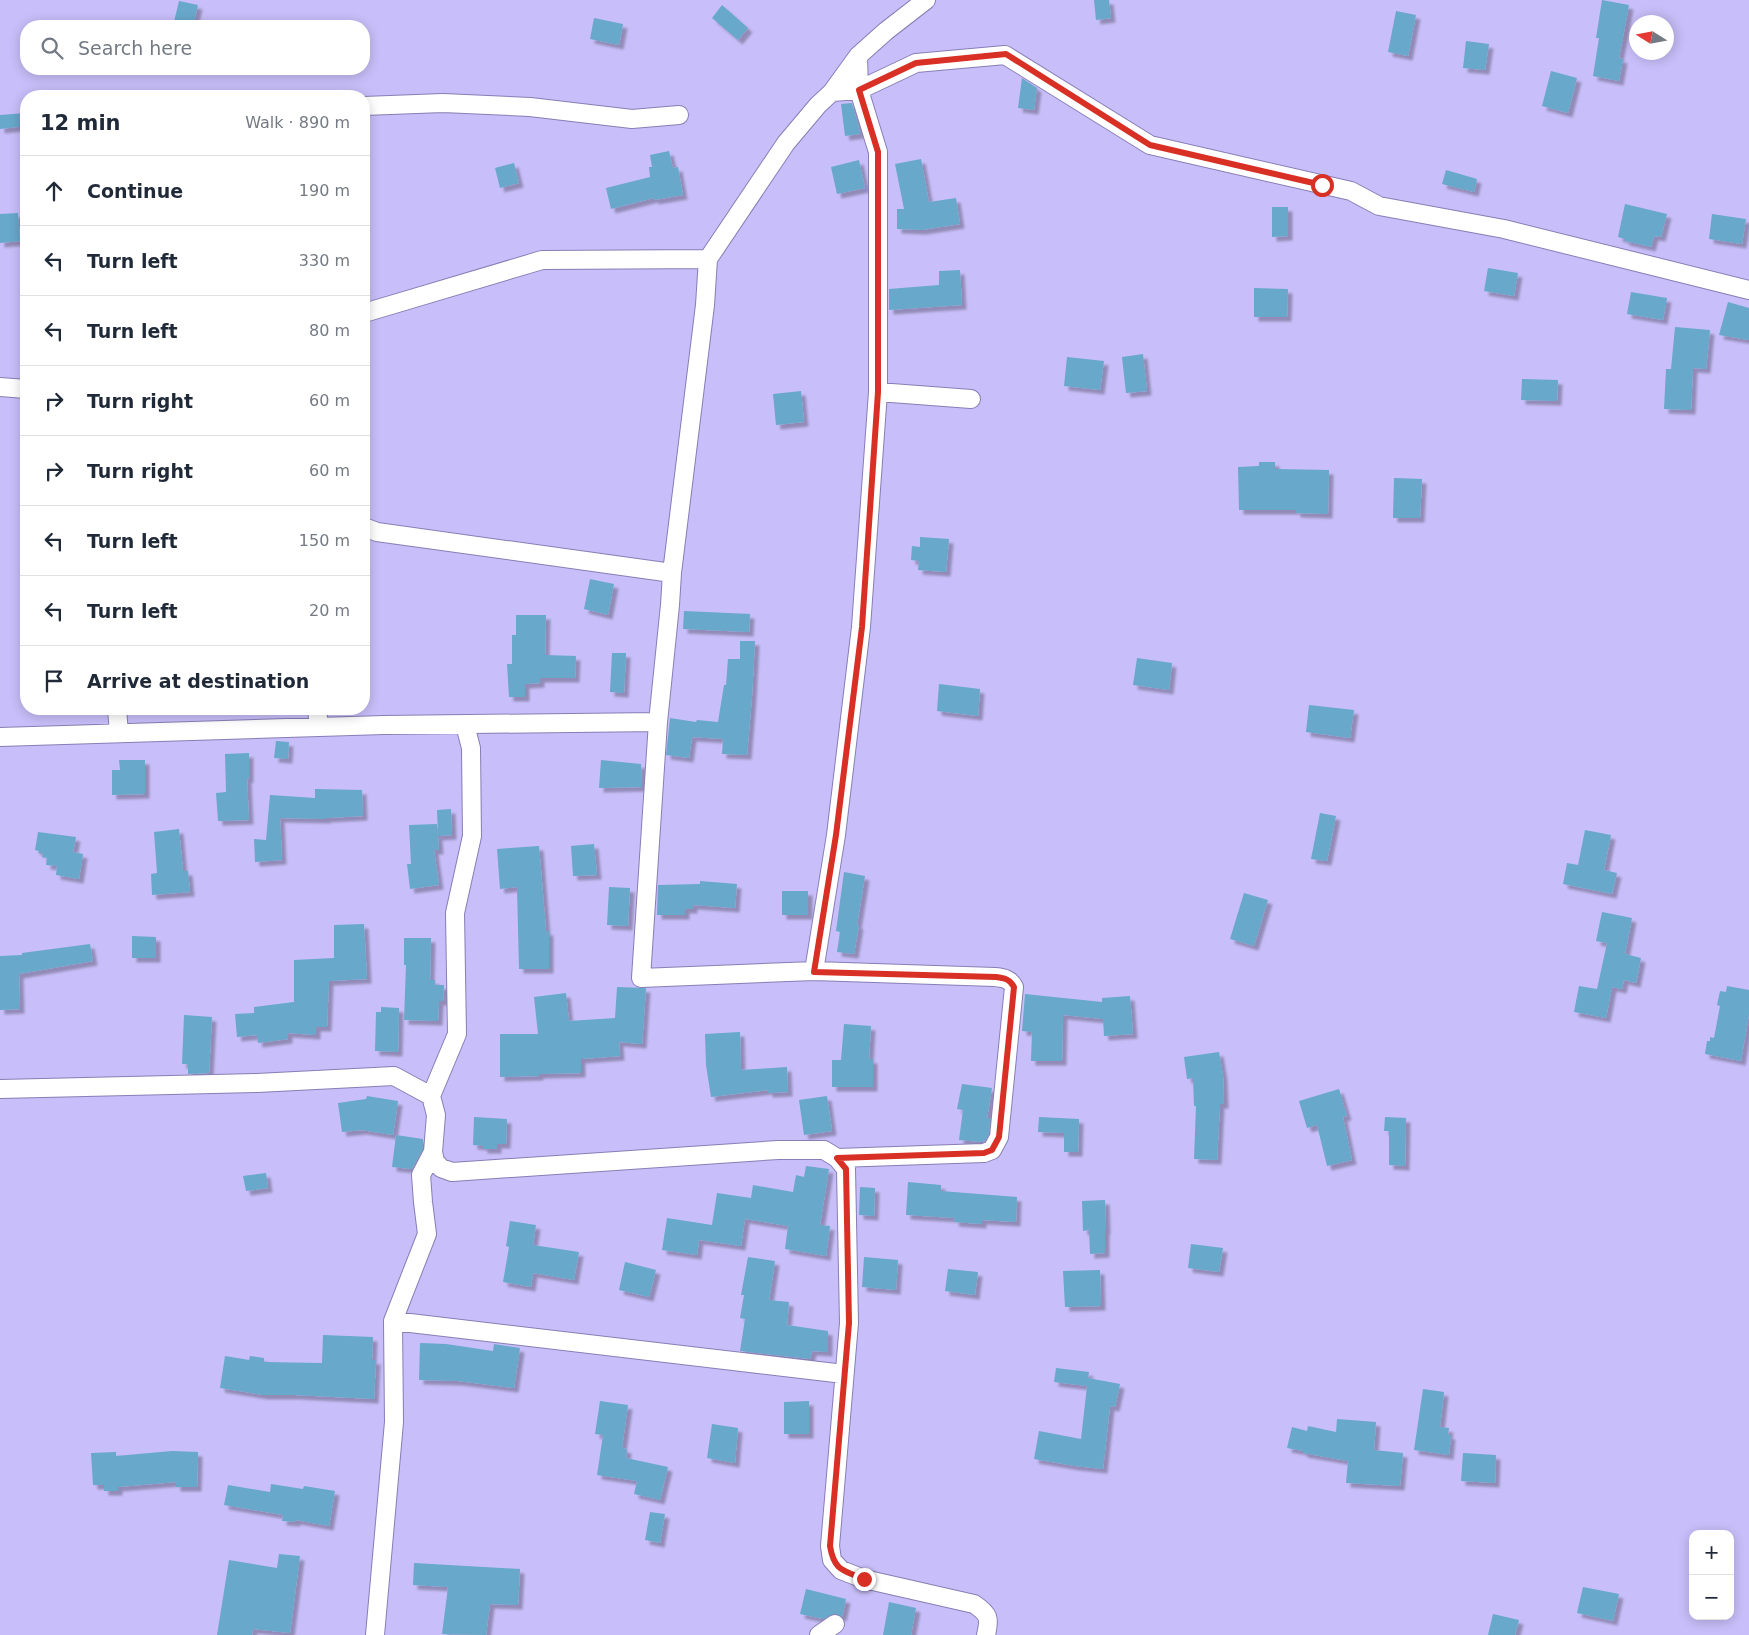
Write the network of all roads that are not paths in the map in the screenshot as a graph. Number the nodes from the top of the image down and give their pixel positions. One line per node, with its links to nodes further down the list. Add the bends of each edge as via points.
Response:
1 (926, 0): 2 (street)
2 (858, 56): 3 (street); 4 (street)
3 (859, 90): 4 (street); 8 (street, via 916,63 1006,54 1150,145 1350,191 1379,206 1504,229); 12 (street, via 878,152)
4 (832, 92): 7 (street, via 786,143)
5 (370, 106): 6 (street, via 443,103 530,107 632,119)
6 (679, 115)
7 (708, 259): 9 (street, via 542,260); 15 (street)
8 (1749, 290)
9 (370, 311)
10 (0, 387): 11 (street)
11 (20, 389)
12 (878, 392): 13 (street); 23 (street, via 862,627 836,835)
13 (971, 399)
14 (370, 530): 15 (street)
15 (672, 573): 18 (street)
16 (118, 715): 21 (street)
17 (317, 715): 20 (street)
18 (658, 722): 19 (street); 23 (street, via 641,978)
19 (465, 725): 20 (street); 25 (street, via 471,748 472,836 455,913 457,1034)
20 (318, 727): 21 (street)
21 (119, 733): 22 (street)
22 (0, 737)
23 (814, 972): 27 (street, via 996,977 1005,978 1014,987 999,1137 992,1150 984,1153)
24 (0, 1089): 25 (street, via 394,1076)
25 (431, 1096): 26 (street, via 436,1115)
26 (433, 1152): 27 (street, via 435,1161 452,1172 778,1150 824,1150); 28 (street, via 421,1175 427,1234)
27 (837, 1158): 29 (street, via 846,1169 849,1323)
28 (393, 1322): 29 (street); 31 (street, via 394,1422)
29 (844, 1374): 33 (street, via 830,1546 832,1560 841,1570 864,1579 974,1604 984,1610 989,1621)
30 (835, 1624): 32 (street)
31 (375, 1635)
32 (819, 1635)
33 (986, 1635)

